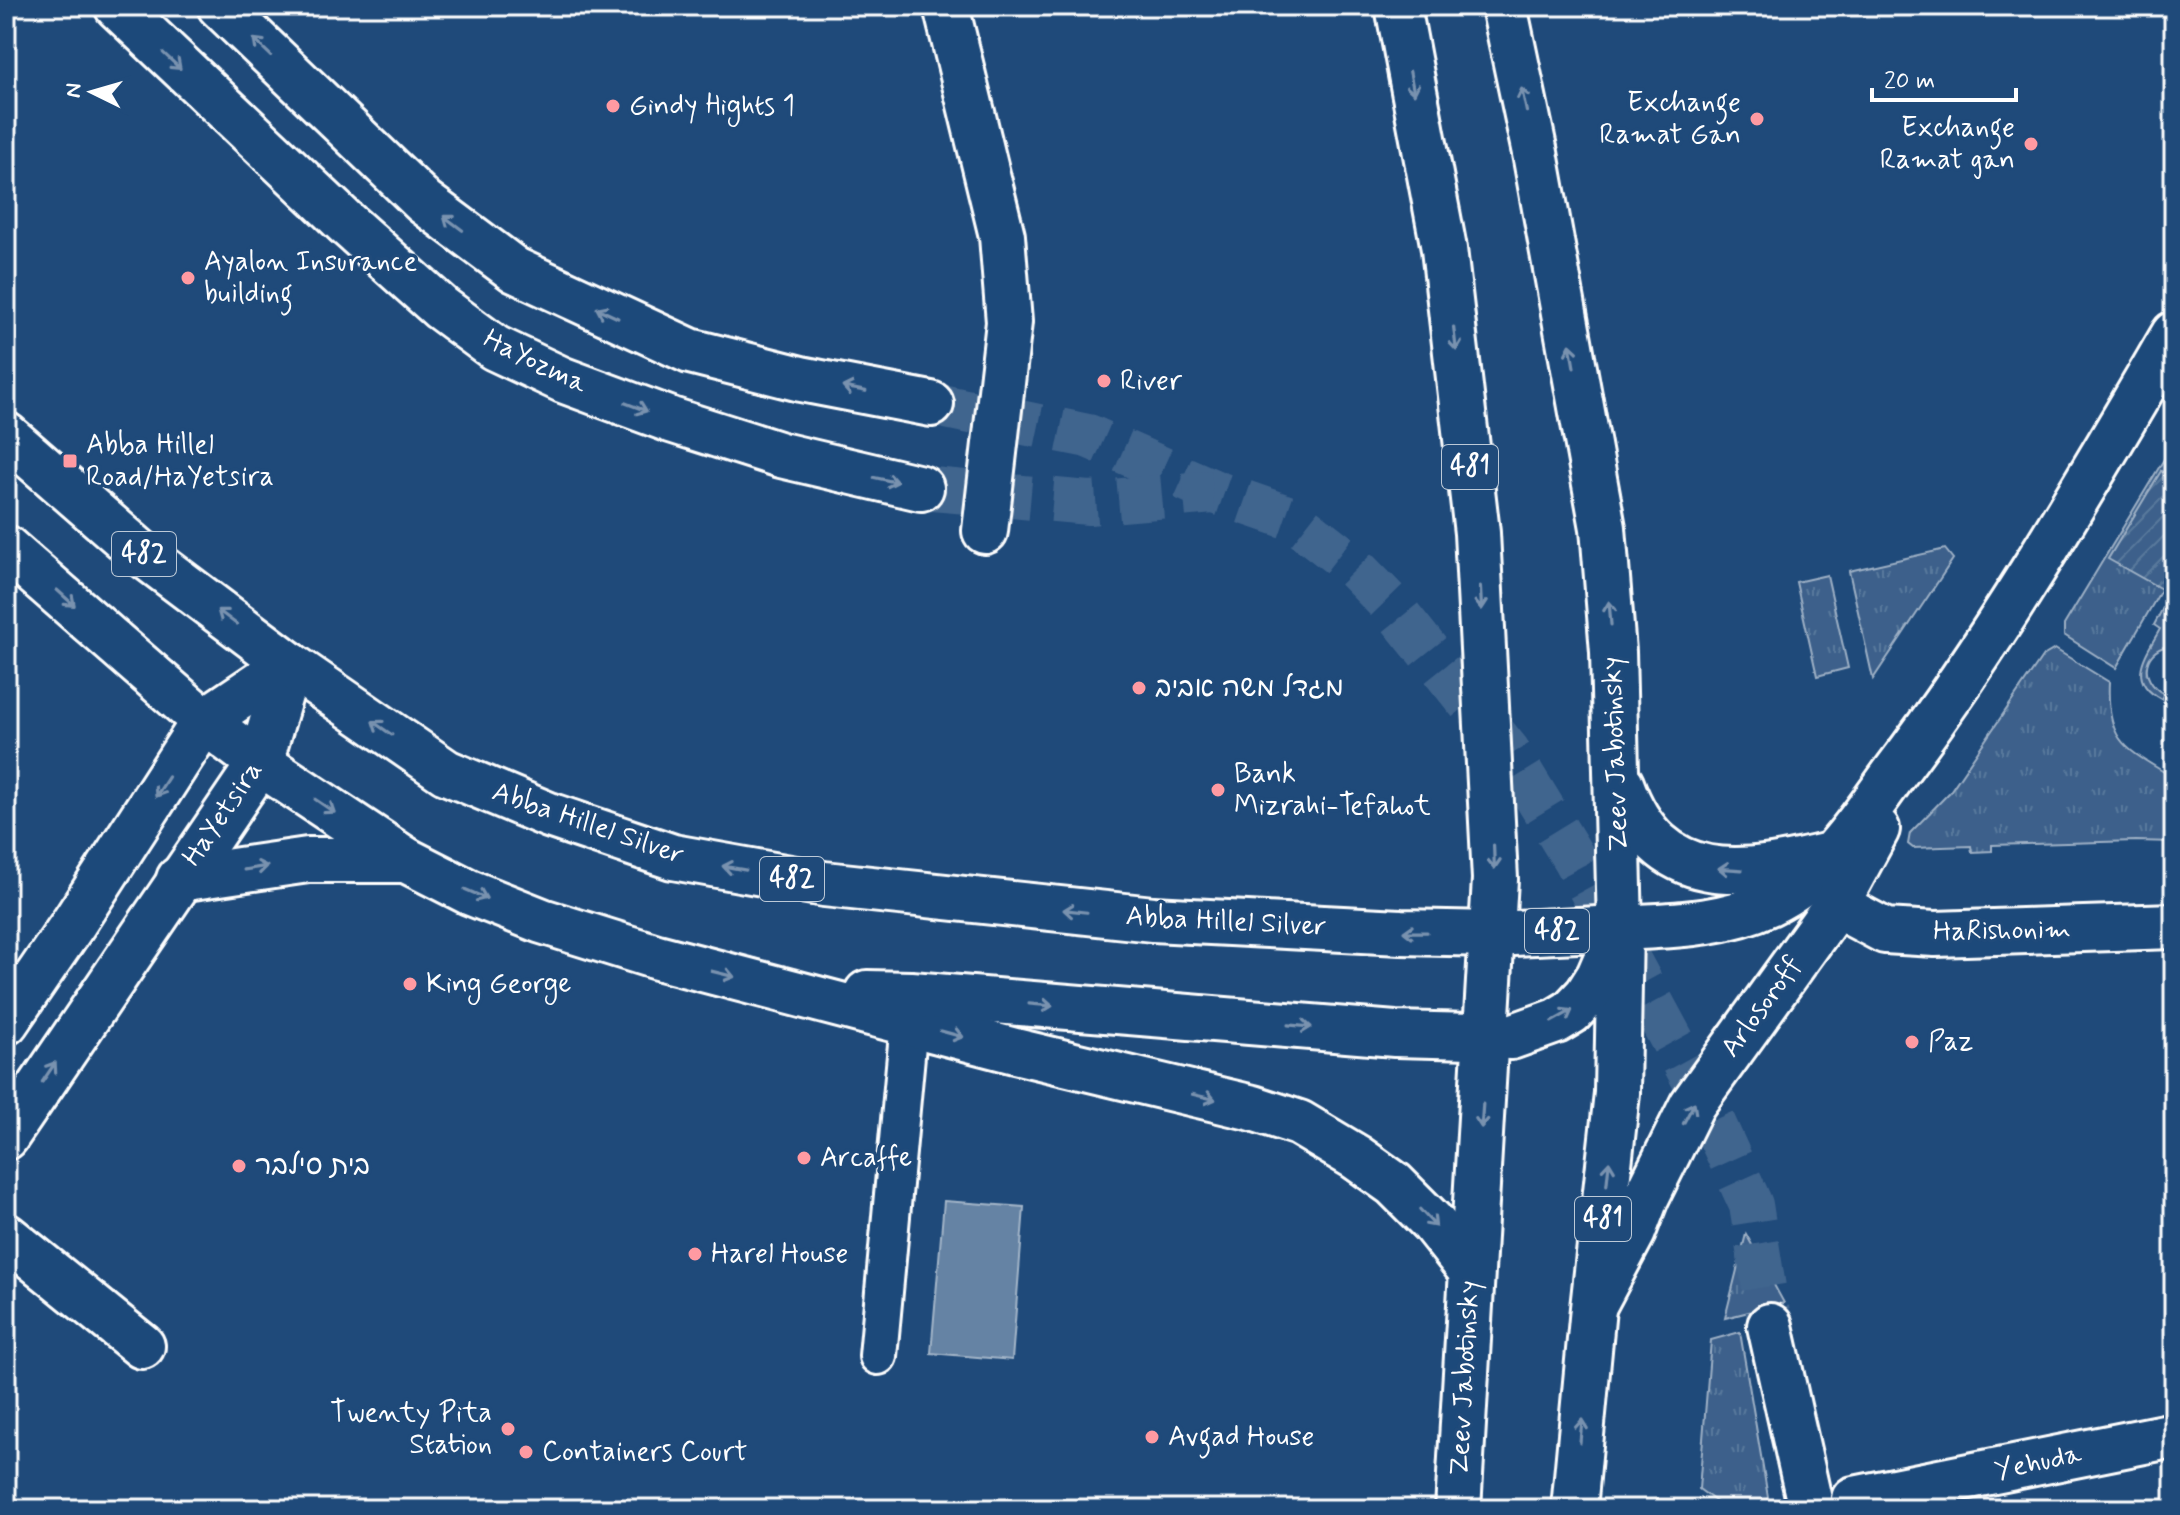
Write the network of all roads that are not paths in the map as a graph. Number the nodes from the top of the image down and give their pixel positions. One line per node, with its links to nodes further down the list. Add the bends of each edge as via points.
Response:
1 (117, 6): 10 (main road, HaYozma, one-way to 10, via 347,224 441,308 495,348 671,420 781,455)
2 (220, 6): 8 (main road, one-way to 2, via 690,351 515,270 424,202)
3 (946, 6): 12 (main road, via 1002,236 1009,322)
4 (1398, 6): 25 (main road, Zeev Jabotinsky / 481, one-way to 25, via 1444,249 1477,533 1495,864)
5 (1504, 6): 18 (main road, Zeev Jabotinsky / 481, one-way to 5, via 1603,528)
6 (2174, 334): 11 (main road, Arlosoroff)
7 (2174, 386): 11 (main road, Arlosoroff)
8 (931, 404)
9 (6, 435): 14 (main road, Abba Hillel Silver / 482, one-way to 9, via 140,552)
10 (921, 488)
11 (2066, 520): 15 (main road, Arlosoroff)
12 (985, 531)
13 (6, 548): 16 (main road, one-way to 16)
14 (289, 664): 16 (main road); 17 (main road, HaYetsira); 25 (main road, Abba Hillel Silver / 482, one-way to 14, via 1138,918 824,884 673,857 549,815 446,772)
15 (1941, 711): 19 (main road, Arlosoroff); 22 (main road, Arlosoroff)
16 (204, 721): 17 (main road); 27 (main road, one-way to 27)
17 (260, 763): 20 (main road, one-way to 20); 21 (main road, HaYetsira)
18 (1618, 774): 19 (main road, one-way to 18, via 1748,871 1679,858 1645,832); 24 (main road, Zeev Jabotinsky / 481)
19 (1834, 854): 24 (main road, Arlosoroff, via 1770,902 1729,918)
20 (406, 860): 21 (main road, one-way to 20, via 308,860); 26 (main road, one-way to 26, via 542,921)
21 (179, 879): 30 (main road, HaYetsira, one-way to 21)
22 (1836, 905): 23 (main road, HaRishonim, via 1885,931); 33 (main road, Arlosoroff, one-way to 22, via 1692,1105)
23 (2174, 926)
24 (1620, 928): 25 (main road, Abba Hillel Silver / 482); 29 (main road, one-way to 24, via 1511,1037 1571,1012 1599,976); 33 (main road, Zeev Jabotinsky / 481, one-way to 24, via 1617,1093)
25 (1493, 934): 29 (main road, Zeev Jabotinsky / 481)
26 (795, 992): 28 (main road); 29 (main road, one-way to 29, via 911,994)
27 (6, 1022)
28 (909, 1023): 32 (main road, one-way to 32, via 1299,1123 1394,1184); 36 (street)
29 (1488, 1038): 32 (main road, Zeev Jabotinsky / 481, one-way to 32)
30 (6, 1137)
31 (6, 1236): 35 (main road)
32 (1471, 1271): 39 (main road, Zeev Jabotinsky / 481)
33 (1593, 1308): 40 (main road, Zeev Jabotinsky / 481, one-way to 33)
34 (1770, 1326): 41 (main road)
35 (142, 1346)
36 (878, 1356)
37 (2174, 1435): 38 (main road, Yehuda)
38 (1855, 1504)
39 (1458, 1509)
40 (1574, 1509)
41 (1811, 1509)

